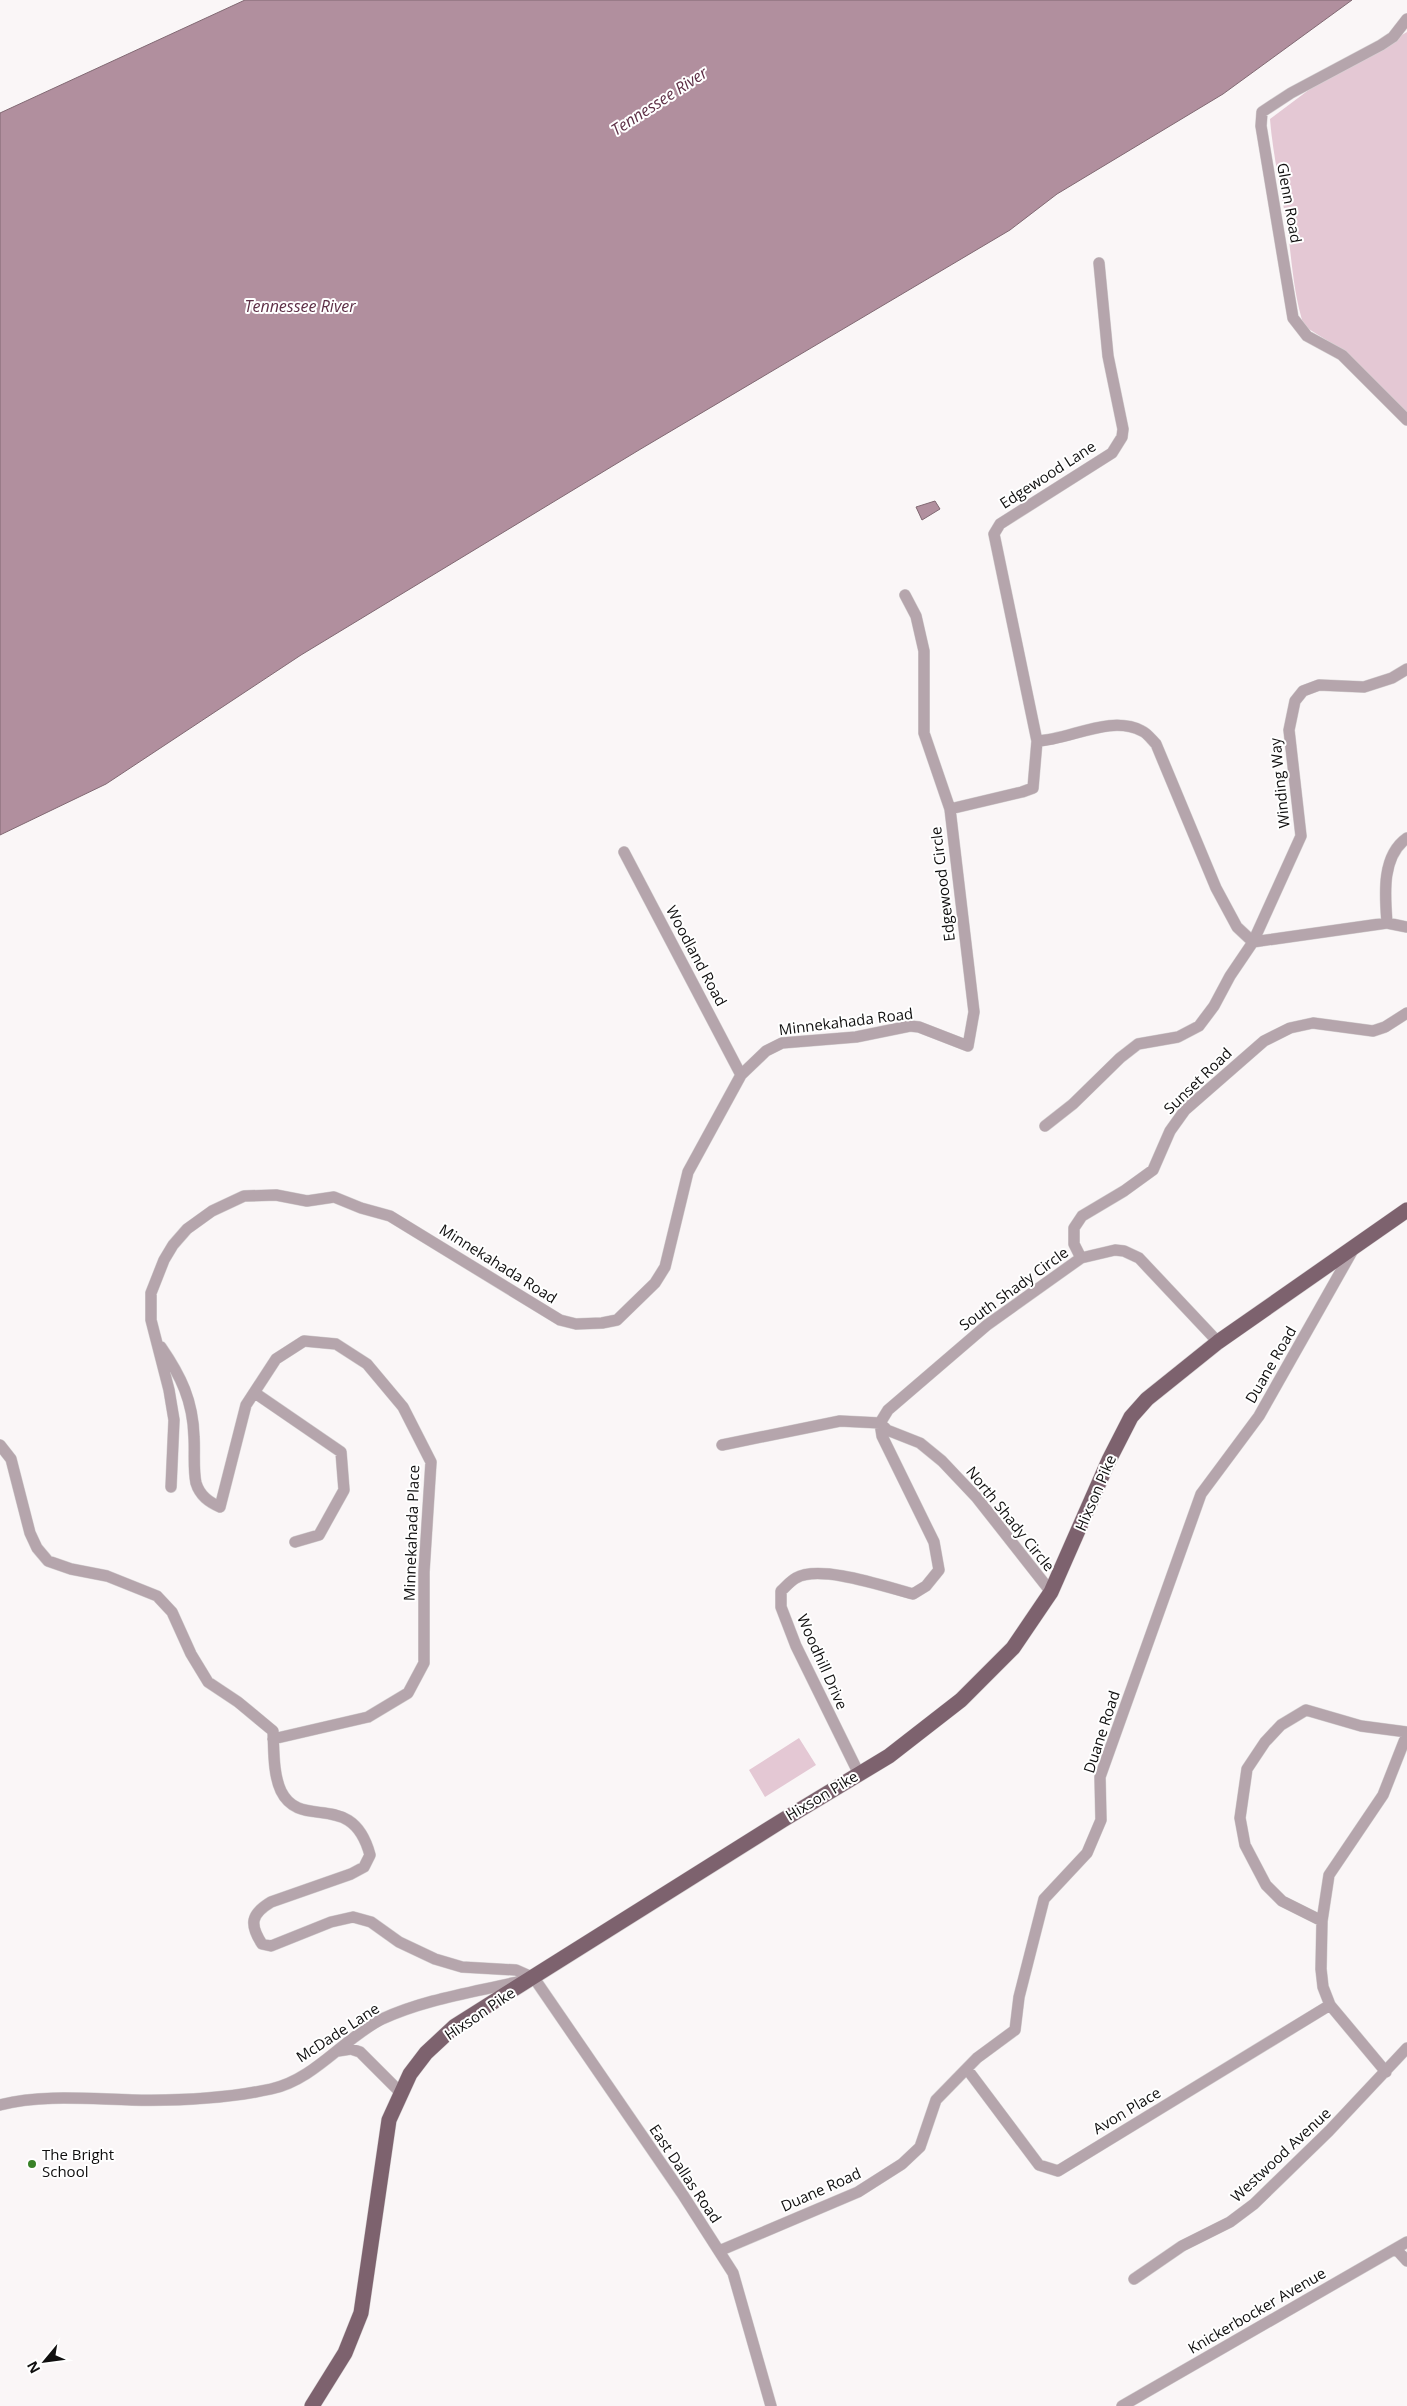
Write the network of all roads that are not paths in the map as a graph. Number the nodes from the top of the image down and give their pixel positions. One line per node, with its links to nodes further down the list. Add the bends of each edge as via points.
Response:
1 (1407, 19): 3 (street, Glenn Road, via 1393,37 1381,45 1262,112 1261,126 1293,318 1307,336 1342,355)
2 (1099, 264): 6 (street, Edgewood Lane, via 1108,356 1122,437 1112,453 1000,524 994,534)
3 (1407, 420)
4 (905, 595): 7 (street, via 916,616 924,652 924,733)
5 (1407, 669): 12 (street, Winding Way, via 1392,678 1364,687 1319,685 1303,692 1295,701 1289,730 1301,836)
6 (1038, 741): 7 (street, Edgewood Circle, via 1033,788); 12 (street, via 1052,741 1103,727 1125,725 1143,731 1156,744 1216,888 1237,927)
7 (950, 809): 14 (street, Edgewood Circle, via 974,1012)
8 (1407, 838): 10 (street, via 1393,857 1384,886)
9 (624, 852): 15 (street, Woodland Road)
10 (1387, 922): 11 (street); 12 (street)
11 (1407, 927)
12 (1252, 942): 16 (street, via 1199,1026 1178,1037 1138,1044)
13 (1407, 1013): 19 (street, Sunset Road, via 1373,1031 1313,1023 1290,1028 1264,1041 1185,1110 1170,1131 1153,1170 1082,1216 1074,1228 1074,1244)
14 (968, 1046): 15 (street, Minnekahada Road, via 910,1026 856,1037 782,1043 766,1051)
15 (741, 1075): 20 (street, Minnekahada Road, via 688,1172 665,1267 644,1296 616,1320 576,1324 560,1320 390,1216 334,1197 307,1201 276,1195 244,1196 212,1211 187,1228 164,1260 151,1293 151,1320)
16 (1045, 1126)
17 (1407, 1210): 18 (main road, Hixson Pike)
18 (1357, 1243): 21 (main road, Hixson Pike); 37 (street, Duane Road, via 1259,1416 1201,1494 1100,1777 1101,1820 1087,1853 1044,1899 1019,1997 1015,2030)
19 (1081, 1258): 21 (street, South Shady Circle, via 1115,1250 1139,1258); 23 (street, South Shady Circle, via 987,1325 888,1410)
20 (157, 1342): 22 (street, Minnekahada Place, via 179,1373 187,1394 194,1427 196,1483 208,1501 220,1507 246,1405); 26 (street, Minnekahada Road, via 174,1420)
21 (1218, 1342): 28 (main road, Hixson Pike, via 1147,1399 1131,1417)
22 (255, 1393): 27 (street, via 341,1452 344,1490 319,1535); 30 (street, Minnekahada Place, via 276,1359 304,1341 336,1344 367,1364 402,1407 431,1462 424,1572 424,1663 408,1693 368,1717)
23 (880, 1423): 25 (street, North Shady Circle, via 840,1421); 28 (street, North Shady Circle, via 888,1430 920,1443 942,1461 977,1498); 31 (street, Woodhill Drive, via 882,1436 934,1542 939,1570 926,1586 913,1594 846,1576 814,1574 796,1577 781,1590 781,1607 796,1646)
24 (0, 1445): 30 (street, via 11,1459 30,1532 48,1561 106,1576 157,1596 172,1612 208,1682 273,1731)
25 (722, 1446)
26 (171, 1487)
27 (295, 1542)
28 (1051, 1592): 31 (main road, Hixson Pike, via 1013,1648 962,1700 922,1732)
29 (1407, 1733): 32 (street, via 1384,1795 1330,1875); 32 (street, via 1361,1726 1306,1710 1281,1725 1247,1769 1240,1818 1245,1844 1266,1885 1276,1896)
30 (273, 1739): 33 (street, via 276,1773 282,1792 295,1807 341,1816 358,1826 370,1855 364,1867 351,1874 259,1909 254,1929 262,1944 271,1946 331,1922 353,1917 371,1922 399,1942 435,1959 462,1967 516,1970)
31 (859, 1774): 33 (main road, Hixson Pike)
32 (1322, 1921): 34 (street, via 1321,1969)
33 (534, 1978): 36 (street, McDade Lane, via 410,2008 381,2020); 39 (main road, Hixson Pike, via 456,2026 426,2053); 43 (street, East Dallas Road)
34 (1330, 2005): 37 (street, Avon Place, via 1058,2171 1039,2165); 38 (street)
35 (1407, 2048): 38 (street, Westwood Avenue)
36 (336, 2052): 39 (street, via 351,2049 360,2052); 40 (street, McDade Lane, via 297,2078 273,2089 191,2100 73,2098)
37 (967, 2069): 43 (street, Duane Road, via 936,2100 920,2147 902,2164 858,2192)
38 (1386, 2072): 45 (street, Westwood Avenue, via 1254,2204 1230,2222 1182,2246)
39 (401, 2093): 46 (main road, Hixson Pike, via 389,2120 361,2313 345,2353)
40 (0, 2105)
41 (1407, 2242): 42 (street, Knickerbocker Avenue)
42 (1396, 2249): 44 (street); 48 (street, Knickerbocker Avenue)
43 (719, 2251): 47 (street, East Dallas Road, via 732,2273)
44 (1407, 2261)
45 (1134, 2279)
46 (312, 2406)
47 (771, 2406)
48 (1122, 2406)

